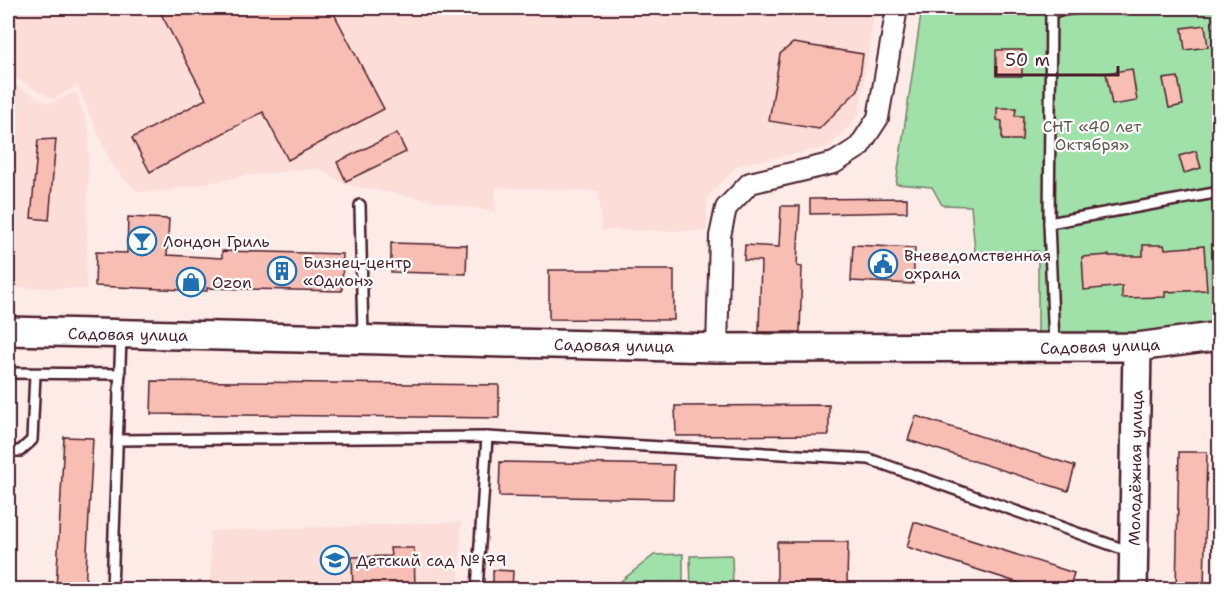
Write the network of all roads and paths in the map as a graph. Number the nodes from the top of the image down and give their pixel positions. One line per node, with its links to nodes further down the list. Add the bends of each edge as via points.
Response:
1 (894, 8): 12 (street, via 878,118 859,147 834,163 750,183 726,208 720,236)
2 (1076, 8): 3 (lane)
3 (1051, 10): 6 (lane)
4 (1220, 192): 6 (lane)
5 (360, 205): 10 (lane)
6 (1049, 223): 13 (lane)
7 (8, 331): 8 (street, Садовая улица)
8 (122, 334): 10 (street, Садовая улица); 16 (lane)
9 (1220, 336): 11 (street, Садовая улица)
10 (363, 340): 12 (street, Садовая улица)
11 (1137, 347): 13 (street, Садовая улица); 20 (street, Молодёжная улица)
12 (717, 348): 13 (street, Садовая улица)
13 (1054, 348)
14 (8, 373): 15 (lane)
15 (35, 374): 16 (lane); 19 (lane, via 32,440 20,451)
16 (120, 374): 18 (lane)
17 (487, 437): 18 (lane); 20 (lane, via 869,459); 22 (lane)
18 (118, 440): 21 (lane)
19 (8, 452)
20 (1133, 553): 23 (street, Молодёжная улица)
21 (112, 590)
22 (477, 590)
23 (1133, 590)

